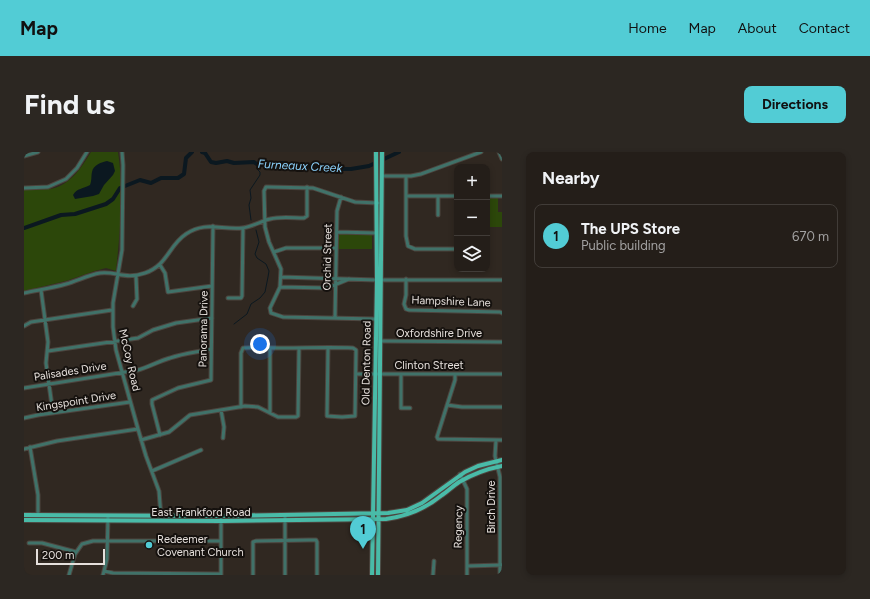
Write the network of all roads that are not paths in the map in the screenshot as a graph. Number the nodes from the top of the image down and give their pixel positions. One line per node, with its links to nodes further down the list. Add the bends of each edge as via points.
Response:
1 (38, 152): 8 (street)
2 (87, 152): 13 (street, via 66,179 48,186)
3 (122, 152): 32 (street, McCoy Road, via 122,250)
4 (376, 152): 20 (main road, Old Denton Road)
5 (382, 152): 10 (main road, Old Denton Road)
6 (481, 152): 11 (street, via 421,174)
7 (499, 152): 9 (street)
8 (24, 156)
9 (502, 159)
10 (382, 176): 11 (street); 21 (main road, Old Denton Road)
11 (406, 176): 14 (street)
12 (307, 187): 19 (street); 23 (street, via 307,216 279,217); 23 (street, via 266,187)
13 (24, 188)
14 (406, 196): 15 (street); 29 (street, via 408,246 415,249)
15 (438, 196): 16 (street); 22 (street)
16 (454, 196)
17 (490, 196): 18 (street)
18 (502, 196)
19 (341, 197): 20 (street, via 357,202); 26 (street, Orchid Street, via 337,211)
20 (376, 203): 21 (street); 27 (main road, Old Denton Road)
21 (382, 203): 39 (main road, Old Denton Road)
22 (438, 215)
23 (264, 221): 25 (street); 30 (street)
24 (213, 226): 25 (street); 31 (street, via 200,228 185,235); 42 (street, Panorama Drive)
25 (243, 228): 46 (street, via 242,296)
26 (337, 232): 27 (street); 28 (street, Orchid Street)
27 (376, 233): 38 (main road, Old Denton Road)
28 (336, 248): 30 (street, via 286,248); 35 (street, Orchid Street)
29 (454, 249)
30 (274, 252): 34 (street, via 280,265)
31 (160, 265): 33 (street); 42 (street, via 168,292)
32 (118, 275): 33 (street); 44 (street, via 90,275); 48 (street, McCoy Road)
33 (136, 276): 47 (street, via 137,298)
34 (281, 277): 35 (street); 43 (street)
35 (336, 278): 36 (street); 41 (street, Orchid Street)
36 (351, 278): 38 (street); 41 (street)
37 (406, 279): 39 (street); 40 (street); 49 (street, Hampshire Lane, via 406,309)
38 (377, 280): 39 (street); 52 (main road, Old Denton Road)
39 (382, 280): 56 (main road, Old Denton Road)
40 (502, 280)
41 (336, 285): 43 (street, via 327,288); 51 (street, Orchid Street)
42 (212, 286): 50 (street, Panorama Drive)
43 (280, 287): 51 (street, via 270,311 273,314 283,317)
44 (41, 290): 45 (street); 53 (street)
45 (24, 293)
46 (228, 298)
47 (133, 306)
48 (112, 310): 53 (street); 57 (street, McCoy Road)
49 (502, 313)
50 (212, 318): 57 (street, via 176,323 138,338); 62 (street, Panorama Drive)
51 (335, 318): 52 (street)
52 (376, 318): 55 (main road, Old Denton Road)
53 (45, 320): 54 (street); 63 (street)
54 (24, 326)
55 (376, 341): 56 (street, Oxfordshire Drive); 66 (main road, Old Denton Road)
56 (381, 341): 58 (street, Oxfordshire Drive); 67 (main road, Old Denton Road)
57 (115, 342): 63 (street); 64 (street, McCoy Road)
58 (502, 342)
59 (270, 348): 60 (street); 75 (street, via 243,348); 80 (street)
60 (299, 348): 61 (street); 80 (street, via 298,416 280,417)
61 (328, 348): 65 (street, via 356,350); 65 (street, via 327,416 355,416)
62 (211, 349): 64 (street, Palisades Drive, via 182,354 147,368); 83 (street, Panorama Drive, via 210,381 186,385 152,400)
63 (48, 351): 71 (street, via 46,363)
64 (123, 372): 71 (street, Palisades Drive); 73 (street, McCoy Road)
65 (356, 374): 66 (street, Clinton Street)
66 (375, 374): 67 (street, Clinton Street); 93 (main road, Old Denton Road)
67 (380, 374): 68 (street, Clinton Street); 94 (main road, Old Denton Road)
68 (400, 374): 69 (street, Clinton Street); 77 (street, via 400,408)
69 (455, 374): 70 (street, Clinton Street); 74 (street)
70 (502, 374)
71 (49, 383): 72 (street, Palisades Drive); 79 (street)
72 (24, 388)
73 (130, 402): 79 (street, Kingspoint Drive); 82 (street, McCoy Road)
74 (446, 405): 76 (street); 85 (street)
75 (241, 407): 78 (street); 80 (street, via 256,406)
76 (502, 407)
77 (410, 408)
78 (221, 410): 83 (street, via 190,415 174,429); 84 (street)
79 (52, 413): 81 (street, Kingspoint Drive)
80 (270, 413)
81 (24, 418)
82 (138, 429): 86 (street, McCoy Road); 90 (street)
83 (160, 435): 86 (street)
84 (223, 438)
85 (438, 439): 87 (street); 89 (street)
86 (141, 440): 98 (street, McCoy Road)
87 (496, 440): 88 (street); 96 (street, Birch Drive)
88 (502, 440)
89 (436, 443)
90 (30, 447): 91 (street); 104 (street, via 38,495)
91 (24, 449)
92 (201, 450): 98 (street)
93 (374, 451): 94 (main road); 101 (main road, Old Denton Road)
94 (380, 451): 102 (main road, Old Denton Road)
95 (502, 460): 96 (main road, East Frankford Road)
96 (496, 461): 97 (street, Birch Drive); 99 (main road, East Frankford Road)
97 (500, 466): 100 (main road, East Frankford Road); 114 (street, Birch Drive)
98 (152, 471): 108 (street, McCoy Road, via 159,491)
99 (460, 474): 100 (street, Regency); 102 (main road, East Frankford Road, via 416,506)
100 (463, 479): 111 (main road, East Frankford Road, via 419,510); 122 (street, Regency, via 468,489)
101 (373, 513): 102 (main road, East Frankford Road); 106 (main road, East Frankford Road); 110 (main road, Old Denton Road)
102 (379, 513): 111 (main road, Old Denton Road)
103 (24, 515): 104 (main road, East Frankford Road)
104 (38, 515): 107 (main road, East Frankford Road)
105 (221, 516): 108 (main road, East Frankford Road); 109 (main road, East Frankford Road); 113 (street)
106 (337, 517): 109 (main road, East Frankford Road); 110 (main road, East Frankford Road)
107 (108, 518): 108 (main road, East Frankford Road); 112 (main road, East Frankford Road); 115 (street)
108 (161, 518): 113 (main road, East Frankford Road)
109 (286, 518): 113 (main road, East Frankford Road); 116 (street)
110 (373, 519): 111 (main road, East Frankford Road); 123 (main road, Old Denton Road)
111 (379, 519): 124 (main road, Old Denton Road)
112 (24, 520)
113 (221, 521): 117 (street)
114 (501, 533): 121 (street, Birch Drive)
115 (108, 540): 117 (street); 119 (street, via 82,544); 125 (street)
116 (285, 540): 129 (street, via 253,542); 130 (street); 131 (street, via 316,540)
117 (221, 541): 128 (street)
118 (29, 543): 119 (street, via 42,543)
119 (76, 552): 126 (street)
120 (434, 561): 134 (street)
121 (501, 565): 122 (street); 136 (street, Birch Drive)
122 (467, 566): 135 (street, Regency)
123 (372, 567): 124 (main road); 132 (main road, Old Denton Road)
124 (378, 567): 133 (main road, Old Denton Road)
125 (104, 571): 127 (street); 128 (street)
126 (69, 575)
127 (103, 575)
128 (221, 575)
129 (253, 575)
130 (285, 575)
131 (317, 575)
132 (372, 575)
133 (378, 575)
134 (433, 575)
135 (467, 575)
136 (500, 575)

